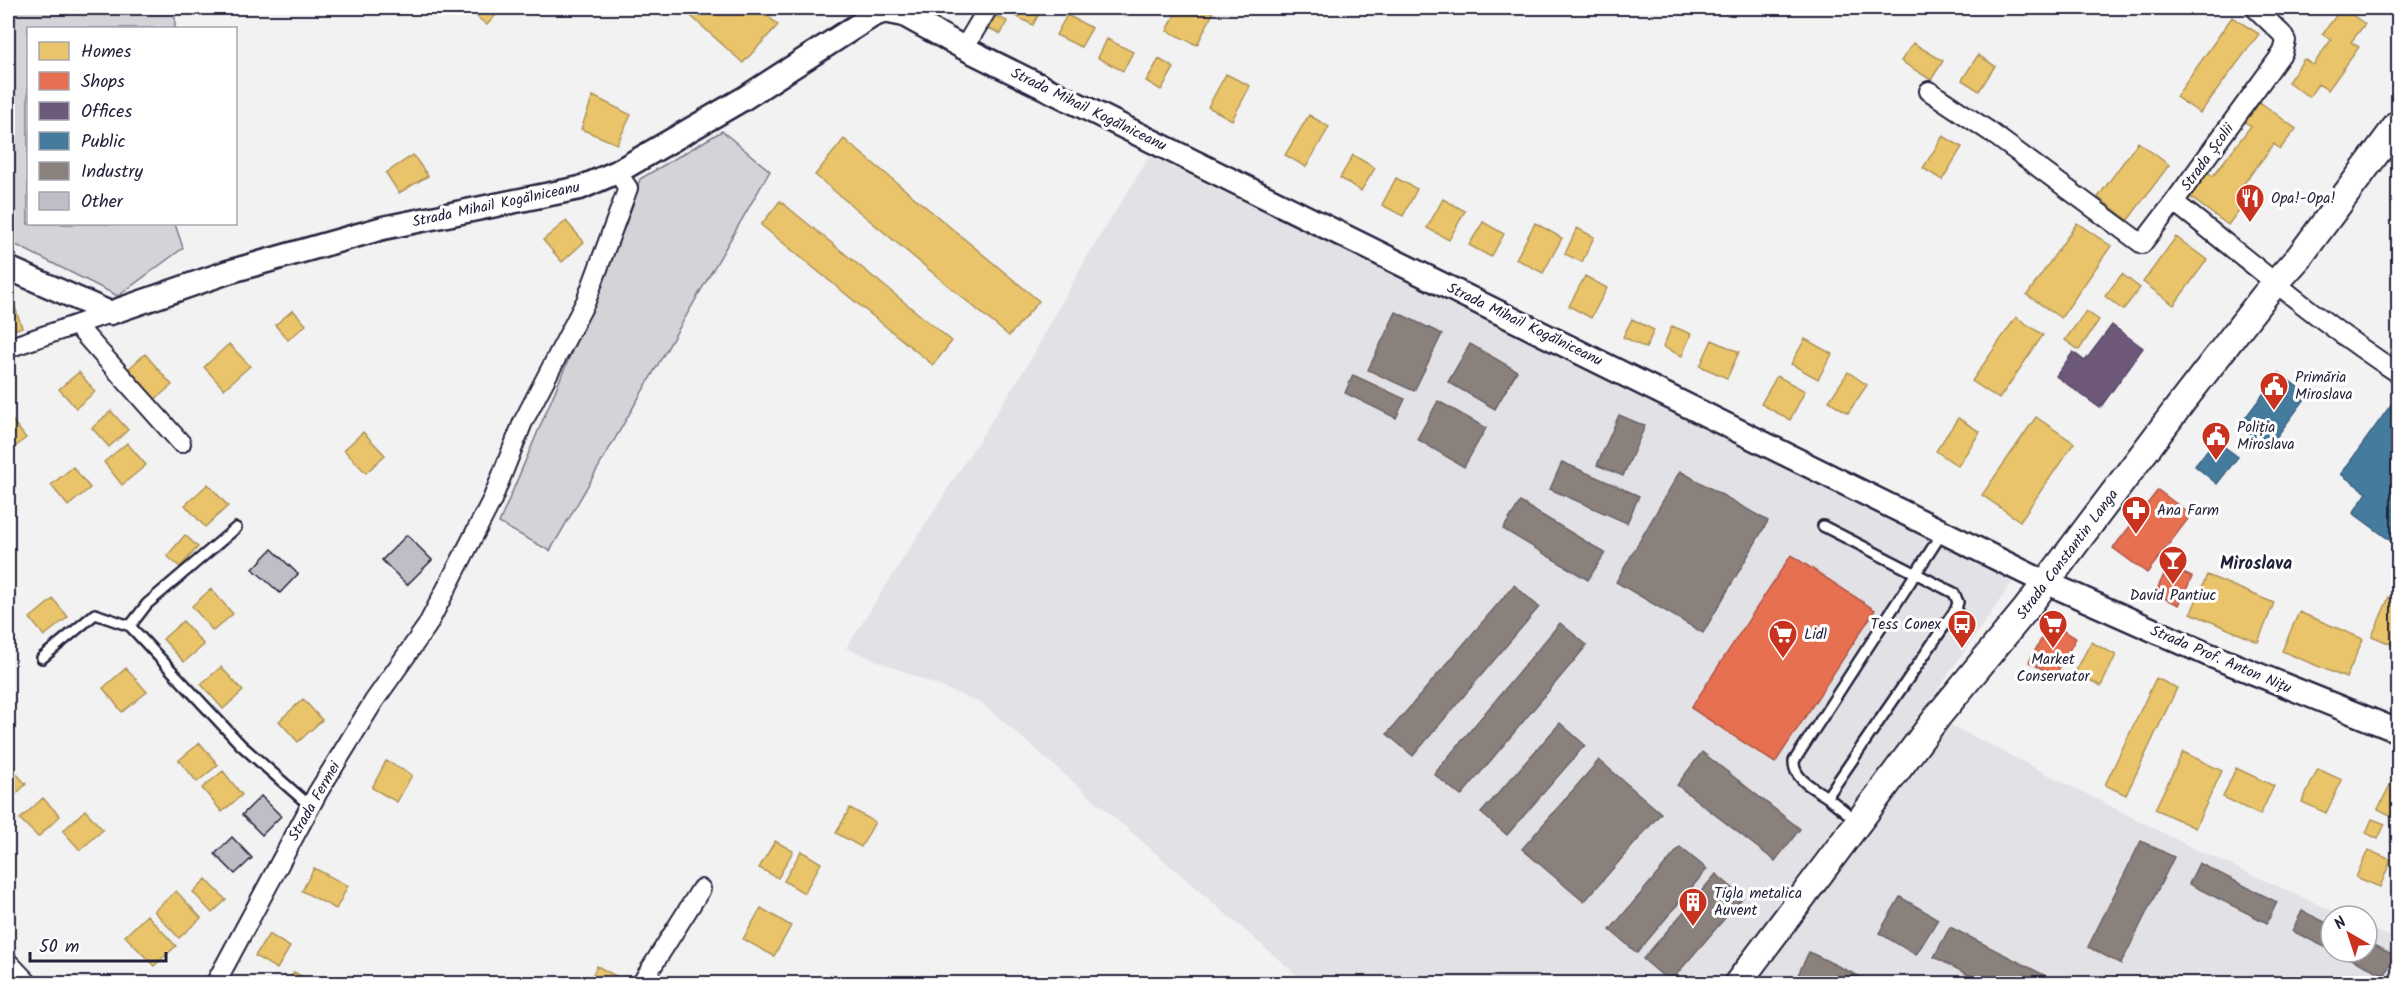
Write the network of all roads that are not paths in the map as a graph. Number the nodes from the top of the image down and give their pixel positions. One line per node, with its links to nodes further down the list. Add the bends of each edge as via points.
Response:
1 (988, 8): 4 (street)
2 (2255, 8): 8 (street, Strada Școlii, via 2282,34 2286,41 2283,52)
3 (870, 12): 4 (street, Strada Mihail Kogălniceanu, via 904,15); 7 (street, Strada Mihail Kogălniceanu, via 743,99)
4 (964, 48): 18 (street, Strada Mihail Kogălniceanu)
5 (1929, 91): 8 (street, via 2142,244)
6 (2398, 124): 10 (main road, Strada Constantin Langa)
7 (617, 172): 11 (street, Strada Mihail Kogălniceanu, via 580,188 383,228 228,272); 25 (street, Strada Fermei, via 628,188 586,301 523,423 492,500 427,626 374,701)
8 (2174, 202): 10 (street, Strada Școlii)
9 (8, 268): 11 (street)
10 (2276, 283): 14 (street, Strada Școlii, via 2336,332); 20 (main road, Strada Constantin Langa)
11 (110, 313): 12 (street)
12 (76, 325): 13 (street); 15 (street)
13 (8, 348)
14 (2398, 373)
15 (181, 443)
16 (1823, 526): 19 (lane)
17 (236, 528): 21 (lane, via 147,604)
18 (1944, 531): 19 (lane); 20 (street, Strada Mihail Kogălniceanu)
19 (1916, 573): 24 (lane, via 1794,761 1797,776); 24 (lane, via 1954,593 1956,609)
20 (2046, 582): 23 (street, Strada Prof. Anton Nițu, via 2207,654); 26 (main road, Strada Constantin Langa)
21 (130, 626): 22 (lane, via 95,614); 25 (lane, via 241,745)
22 (42, 658)
23 (2398, 728)
24 (1827, 797): 26 (lane)
25 (310, 806): 30 (street, Strada Fermei)
26 (1857, 822): 32 (main road, Strada Constantin Langa)
27 (701, 889): 31 (street)
28 (8, 962): 29 (street)
29 (29, 984)
30 (215, 984)
31 (640, 984)
32 (1737, 984)

